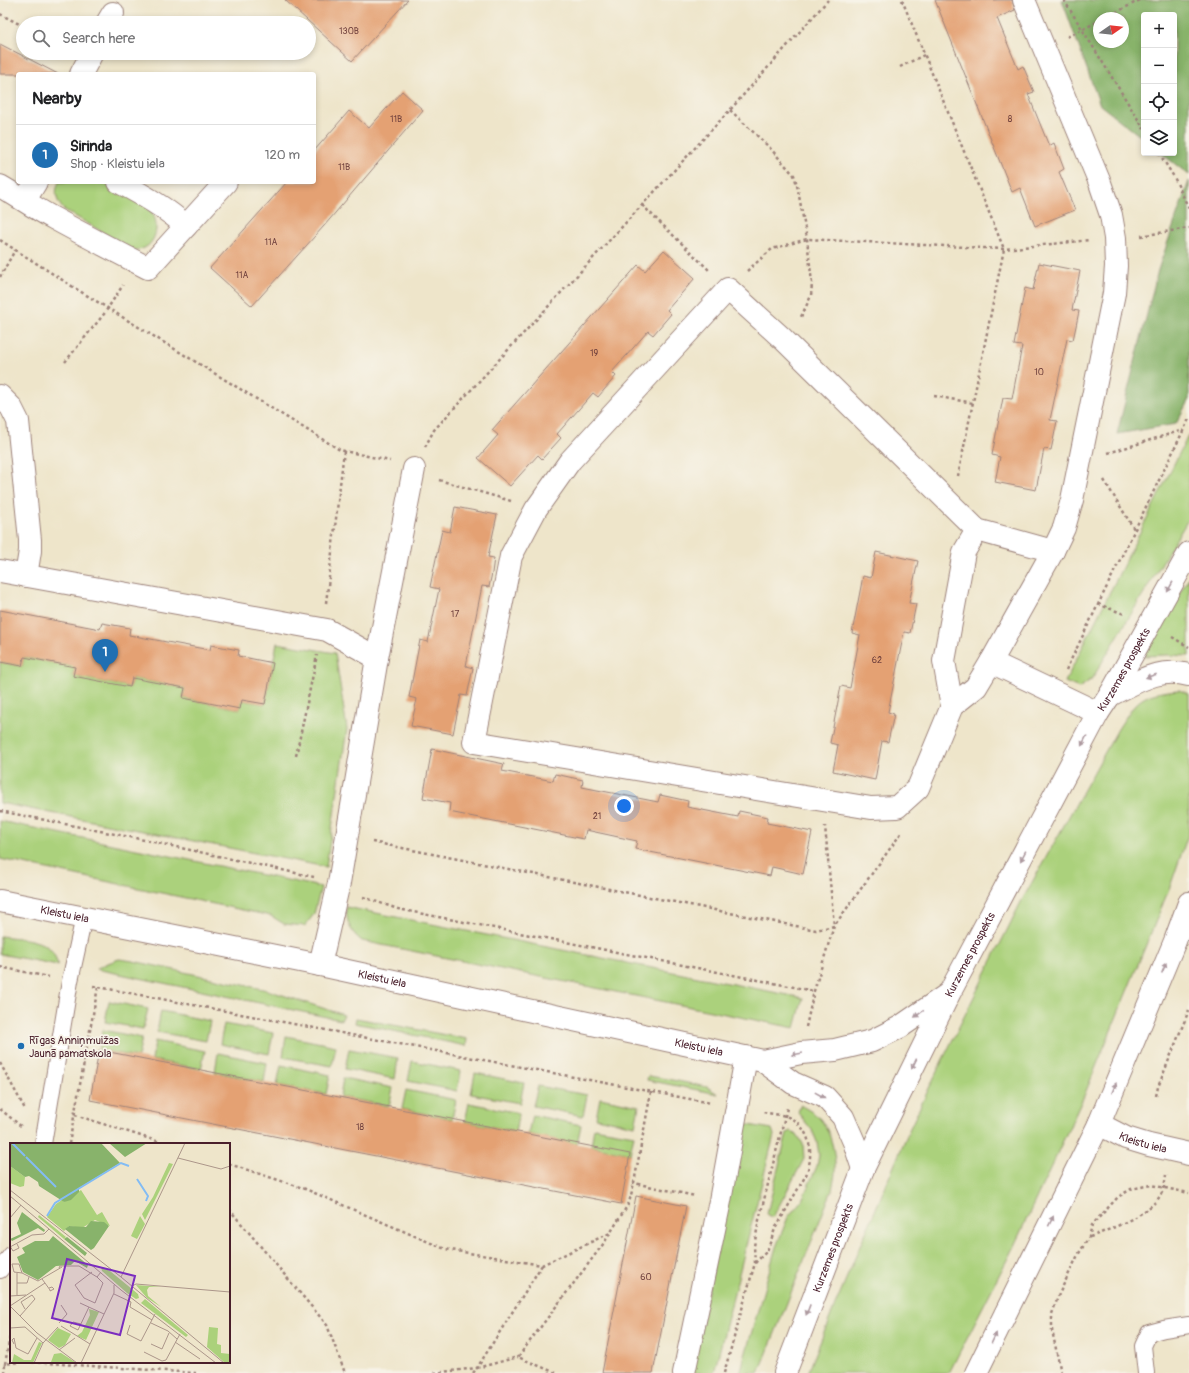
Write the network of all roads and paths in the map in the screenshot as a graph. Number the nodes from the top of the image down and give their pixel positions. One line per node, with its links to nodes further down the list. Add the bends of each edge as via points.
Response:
1 (828, 0): 16 (path)
2 (902, 0): 12 (path)
3 (1024, 0): 11 (street)
4 (1064, 0): 10 (path)
5 (1140, 0): 6 (path)
6 (1117, 12)
7 (0, 14): 8 (path)
8 (16, 22)
9 (1093, 24): 10 (path)
10 (1082, 30): 11 (path); 17 (path)
11 (1044, 49): 27 (street, via 1100,183 1111,215)
12 (924, 55): 14 (path); 30 (path)
13 (88, 60): 15 (street)
14 (900, 67)
15 (82, 72)
16 (730, 110): 23 (path); 28 (path, via 769,146 794,175)
17 (1141, 124)
18 (1161, 156): 24 (path)
19 (123, 184): 25 (street, via 155,202)
20 (224, 184): 25 (street)
21 (0, 186): 22 (street)
22 (30, 191): 25 (street, via 37,209 148,268)
23 (642, 205): 33 (path); 43 (path, via 434,430)
24 (1189, 209)
25 (186, 226)
26 (1189, 228): 27 (path)
27 (1115, 238): 30 (path); 42 (street, via 1114,293)
28 (807, 239): 30 (path); 33 (path, via 772,249); 35 (path, via 811,296 802,316)
29 (0, 240): 31 (path)
30 (1004, 249): 39 (path)
31 (15, 250): 32 (path); 34 (path)
32 (0, 277)
33 (728, 289): 35 (street); 45 (street, via 570,461)
34 (108, 308): 36 (path); 43 (path, via 340,450 404,464)
35 (783, 339): 44 (street)
36 (65, 362)
37 (0, 396): 51 (street, via 11,407 18,421 30,540)
38 (934, 396): 39 (path)
39 (973, 404): 44 (path)
40 (1189, 419): 41 (path)
41 (1183, 430): 42 (path); 46 (path)
42 (1079, 462): 46 (path, via 1102,477); 48 (street, via 1069,512)
43 (414, 469): 45 (path, via 439,481); 52 (street)
44 (952, 506): 47 (street)
45 (536, 509): 59 (street, via 510,556 474,742)
46 (1134, 529): 55 (path)
47 (978, 530): 48 (street); 57 (street, via 964,552 944,661)
48 (1053, 550): 53 (street)
49 (1189, 553): 56 (street, Kurzemes prospekts, one-way to 56)
50 (0, 571): 51 (street)
51 (26, 576): 52 (street, via 327,630)
52 (377, 658): 62 (street)
53 (991, 662): 55 (street); 57 (street, via 976,687)
54 (1189, 675): 56 (street, one-way to 56, via 1169,672 1151,675)
55 (1055, 692): 58 (street)
56 (1110, 695): 58 (street, Kurzemes prospekts)
57 (952, 706): 60 (street, via 918,788)
58 (1098, 713): 73 (street, Kurzemes prospekts, one-way to 73)
59 (823, 800): 60 (street, via 871,808); 67 (path)
60 (897, 807): 67 (path, via 902,832)
61 (0, 811): 63 (path)
62 (347, 836): 63 (street); 67 (path, via 816,930)
63 (339, 883): 68 (street); 72 (path, via 365,898 398,909)
64 (0, 900): 66 (street, Kleistu iela)
65 (1189, 903): 84 (street, one-way to 65)
66 (84, 917): 68 (street, Kleistu iela); 70 (lane)
67 (834, 926): 72 (path)
68 (320, 965): 76 (street, Kleistu iela)
69 (0, 967): 70 (path)
70 (70, 981): 71 (path); 85 (lane)
71 (98, 987): 78 (path); 82 (path)
72 (814, 991): 75 (path)
73 (950, 992): 76 (street, Kleistu iela, one-way to 76, via 900,1027 872,1041 835,1050); 90 (street, Kurzemes prospekts, one-way to 90)
74 (1189, 1010): 79 (path)
75 (805, 1032)
76 (755, 1059): 81 (street); 90 (street, Kleistu iela, one-way to 90, via 793,1083 826,1097 843,1117)
77 (0, 1064): 85 (path)
78 (651, 1092): 81 (path); 91 (path)
79 (1156, 1096)
80 (788, 1103): 83 (path)
81 (737, 1107): 83 (path); 94 (street)
82 (75, 1115): 86 (path); 87 (path)
83 (786, 1117): 99 (path, via 758,1227 754,1246); 99 (path, via 798,1123 806,1135 810,1145 810,1166 775,1229 767,1250)
84 (1099, 1124): 88 (street, Kleistu iela, via 1126,1138); 109 (street, one-way to 84)
85 (43, 1143)
86 (69, 1143)
87 (163, 1143)
88 (1189, 1154)
89 (230, 1164): 100 (path, via 303,1188 445,1249)
90 (863, 1169): 118 (street, Kurzemes prospekts, one-way to 118)
91 (634, 1184): 94 (path); 96 (path, via 629,1203)
92 (1164, 1188): 93 (path); 97 (path, via 1151,1207 1114,1228); 97 (path, via 1151,1185 1131,1189 1118,1197 1092,1226)
93 (1189, 1193)
94 (720, 1201): 116 (street)
95 (230, 1210): 112 (path, via 327,1325)
96 (610, 1233): 100 (path); 104 (path)
97 (1089, 1237): 119 (path, via 1059,1294 1052,1314 1052,1330)
98 (10, 1256): 101 (lane)
99 (755, 1263): 117 (path)
100 (542, 1265): 108 (path)
101 (0, 1270)
102 (1189, 1325): 120 (lane, via 1149,1333 1143,1346)
103 (10, 1336): 107 (path)
104 (518, 1357): 108 (path); 115 (path)
105 (12, 1363): 107 (path)
106 (47, 1363): 111 (path)
107 (5, 1364): 110 (path)
108 (477, 1368): 113 (path); 114 (path)
109 (978, 1372)
110 (4, 1373)
111 (196, 1373)
112 (345, 1373)
113 (434, 1373)
114 (473, 1373)
115 (556, 1373)
116 (684, 1373)
117 (724, 1373)
118 (785, 1373)
119 (1061, 1373)
120 (1146, 1373)

